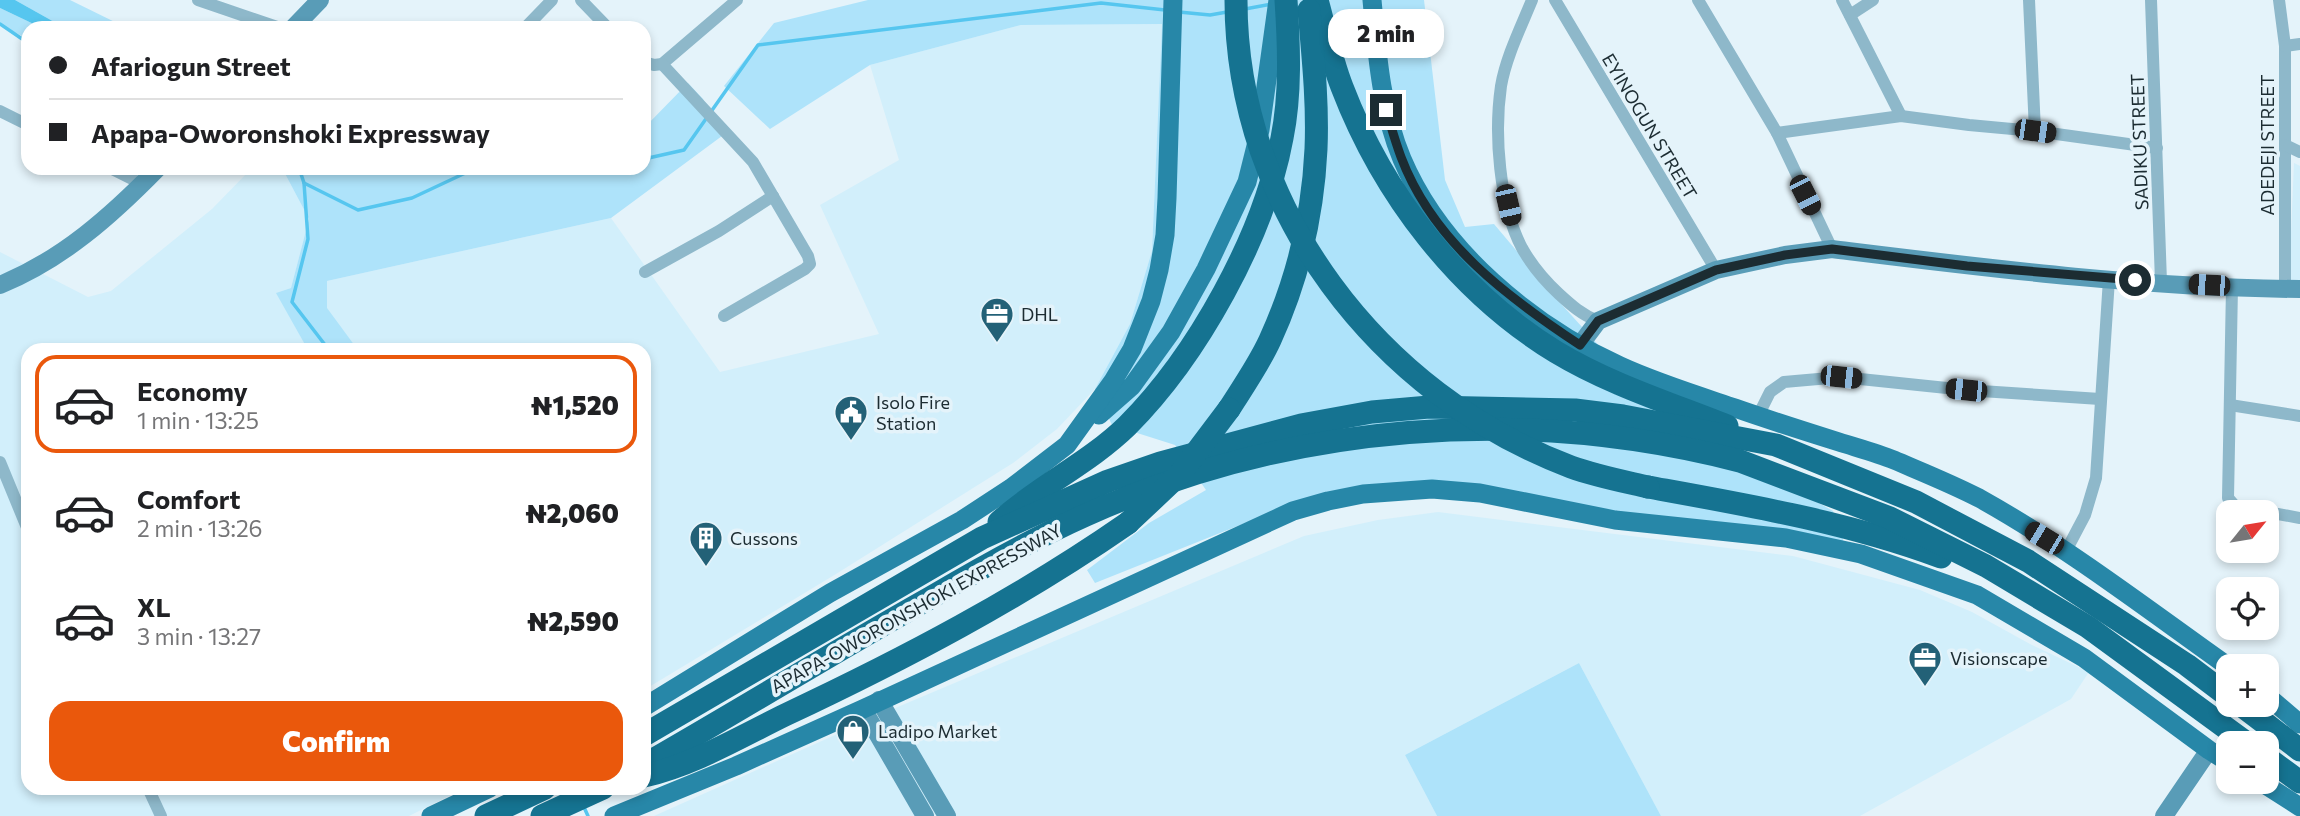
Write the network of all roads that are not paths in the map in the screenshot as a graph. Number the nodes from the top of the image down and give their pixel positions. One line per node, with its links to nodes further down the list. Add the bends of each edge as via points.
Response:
1 (198, 0): 19 (street)
2 (320, 0): 20 (street)
3 (552, 0): 21 (street)
4 (581, 0): 22 (street)
5 (737, 0): 26 (street)
6 (1172, 0): 54 (main road, via 1167,198 1159,270 1132,349)
7 (1236, 0): 61 (highway, bridge, via 1246,96 1270,175 1290,218 1358,319 1414,376 1490,428 1572,467 1911,546 1981,573)
8 (1372, 0): 49 (main road, via 1386,110 1402,159 1427,207 1490,281)
9 (1532, 0): 48 (street, via 1502,82 1497,124 1503,182 1523,250 1575,309)
10 (1555, 0): 40 (street, EYINOGUN STREET)
11 (1698, 0): 31 (street)
12 (1842, 0): 18 (street)
13 (1873, 0): 18 (street)
14 (2029, 0): 30 (street)
15 (2151, 0): 33 (street, SADIKU STREET)
16 (2279, 0): 24 (street, ADEDEJI STREET)
17 (1298, 8): 54 (main road, via 1247,182 1206,269 1171,332 1132,386); 55 (highway, via 1394,193 1442,256 1492,304 1556,352 1657,400); 59 (highway, via 1274,176 1236,270 1195,342 1126,427 1019,503); 76 (highway, bridge, via 1314,70 1316,148 1310,208 1287,298 1269,342 1230,409 1180,474 1128,523 979,617 723,745)
18 (1850, 15): 28 (street)
19 (260, 21)
20 (300, 21)
21 (532, 21)
22 (601, 21)
23 (2300, 44): 24 (street)
24 (2285, 46): 32 (street, ADEDEJI STREET)
25 (651, 64): 26 (street)
26 (662, 64): 38 (street, via 753,162)
27 (0, 111): 29 (street)
28 (1901, 116): 30 (street); 31 (street)
29 (21, 122)
30 (2035, 131): 33 (street)
31 (1777, 133): 39 (street)
32 (2285, 145): 34 (street); 46 (street, ADEDEJI STREET)
33 (2157, 148): 44 (street, SADIKU STREET)
34 (2300, 152)
35 (124, 175): 37 (street)
36 (151, 175): 37 (street)
37 (142, 184): 43 (street, via 102,223 60,254)
38 (774, 196): 41 (street); 47 (street, via 810,264)
39 (1832, 249): 40 (street); 42 (street)
40 (1716, 270): 48 (street)
41 (645, 272)
42 (2109, 279): 44 (street); 50 (street)
43 (3, 281)
44 (2161, 282): 45 (street)
45 (2232, 287): 46 (street); 51 (street)
46 (2292, 289)
47 (724, 316)
48 (1598, 321): 49 (street)
49 (1580, 345): 52 (main road, via 1620,366)
50 (2100, 399): 52 (street, via 1830,377 1784,382 1770,392); 60 (street, via 2096,478 2085,515)
51 (2230, 405): 53 (street); 58 (street, via 2228,498 2232,504)
52 (1758, 416): 60 (main road, via 1891,459 1977,497)
53 (2300, 416)
54 (1067, 445): 64 (main road, via 962,520 830,593)
55 (1776, 445): 59 (highway, APAPA-OWORONSHOKI EXPRESSWAY, via 1576,410 1429,407 1372,412 1301,425 1160,463 1108,481); 63 (highway, APAPA-OWORONSHOKI EXPRESSWAY, via 1916,502 2028,561)
56 (0, 462): 57 (street)
57 (21, 513)
58 (2300, 518)
59 (982, 538): 70 (highway, APAPA-OWORONSHOKI EXPRESSWAY)
60 (2066, 551): 62 (main road)
61 (2088, 627): 69 (highway, APAPA-OWORONSHOKI EXPRESSWAY); 75 (highway, APAPA-OWORONSHOKI EXPRESSWAY, via 1986,566 1890,518 1740,461 1567,431 1450,430 1361,436 1291,447 1204,470 1088,514 1002,556 817,662)
62 (2216, 658)
63 (2216, 686)
64 (651, 703)
65 (871, 705): 71 (main road, via 1293,511 1363,494 1432,489 1480,493 1615,520 1786,538 1861,554 1977,595 2084,658); 85 (main road); 89 (street); 90 (street, via 915,758)
66 (2279, 706): 68 (main road)
67 (2257, 717): 72 (highway)
68 (2300, 723)
69 (2230, 731)
70 (651, 732)
71 (2209, 750): 73 (main road); 91 (street)
72 (2300, 750)
73 (2216, 754)
74 (2279, 767): 77 (highway)
75 (651, 769)
76 (651, 771)
77 (2300, 782)
78 (2279, 793): 83 (main road)
79 (151, 795): 86 (street)
80 (475, 795): 87 (main road)
81 (530, 795): 88 (highway)
82 (588, 795): 84 (highway)
83 (2300, 807)
84 (549, 813)
85 (620, 814)
86 (161, 816)
87 (431, 816)
88 (486, 816)
89 (925, 816)
90 (947, 816)
91 (2164, 816)

